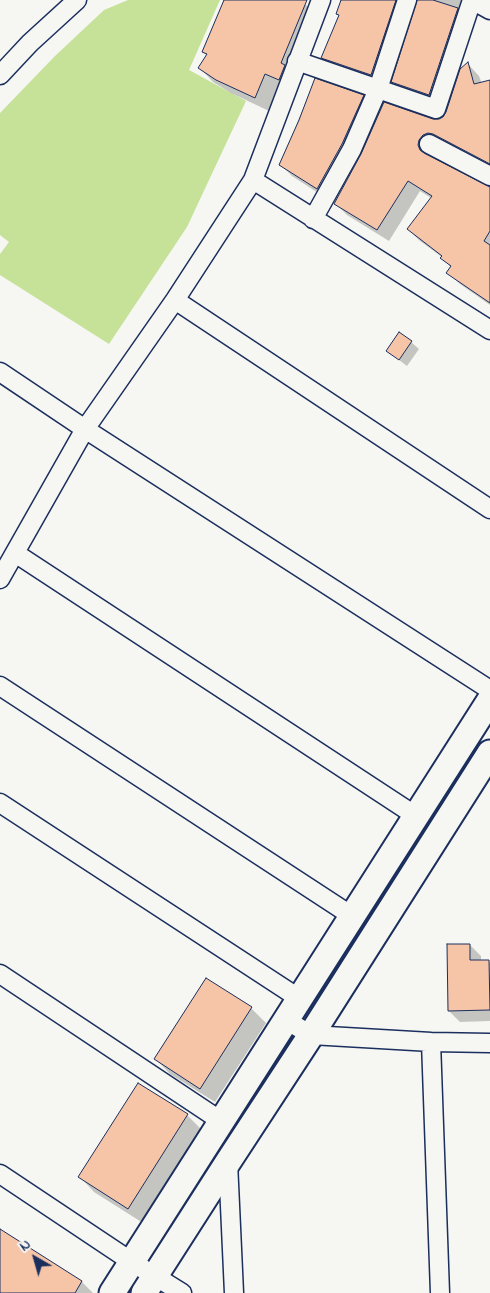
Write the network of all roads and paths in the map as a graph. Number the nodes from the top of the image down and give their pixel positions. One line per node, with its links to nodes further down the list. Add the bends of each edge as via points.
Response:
1 (77, 0): 7 (street)
2 (321, 0): 6 (street)
3 (407, 0): 8 (street)
4 (472, 0): 5 (street); 8 (street, via 436,109)
5 (490, 10)
6 (297, 61): 8 (street); 11 (street)
7 (0, 75)
8 (378, 89): 12 (street, via 352,149)
9 (429, 144): 10 (street)
10 (490, 176)
11 (253, 180): 12 (street); 13 (street)
12 (313, 219): 14 (street)
13 (175, 300): 16 (street); 17 (street)
14 (489, 326)
15 (0, 372): 16 (street)
16 (85, 429): 18 (street); 21 (street)
17 (490, 509)
18 (15, 553): 19 (street); 25 (street)
19 (0, 579)
20 (0, 686): 26 (street)
21 (490, 690)
22 (490, 700): 25 (main road)
23 (490, 752): 30 (main road)
24 (0, 803): 28 (street)
25 (416, 816): 26 (main road)
26 (352, 916): 28 (main road)
27 (0, 974): 33 (street)
28 (300, 999): 29 (main road)
29 (286, 1020): 30 (street); 33 (main road)
30 (310, 1036): 31 (street); 34 (main road)
31 (431, 1042): 32 (street); 41 (street)
32 (490, 1043)
33 (221, 1121): 36 (main road)
34 (228, 1162): 37 (main road); 40 (street)
35 (0, 1174): 36 (street)
36 (132, 1262): 37 (street); 38 (main road)
37 (149, 1285): 39 (street)
38 (112, 1293)
39 (182, 1293)
40 (234, 1293)
41 (440, 1293)

